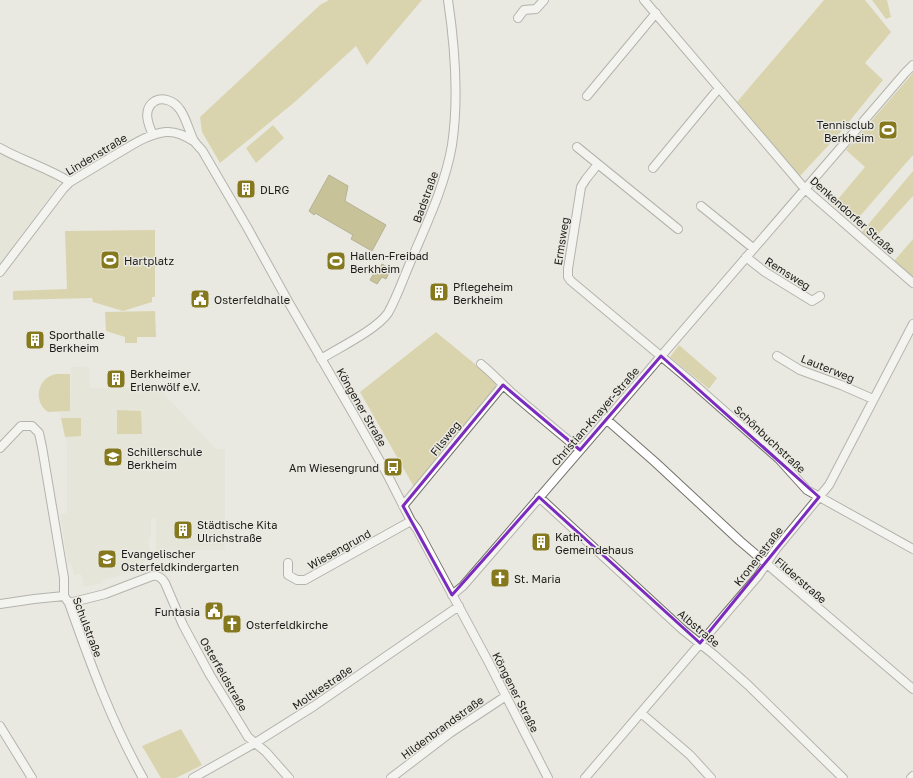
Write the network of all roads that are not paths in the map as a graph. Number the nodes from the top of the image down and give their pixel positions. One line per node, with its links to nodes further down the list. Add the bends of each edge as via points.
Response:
1 (448, 0): 27 (street, Badstraße, via 454,42 455,115 452,146 439,192 385,318)
2 (544, 0): 5 (street, via 538,8 526,9)
3 (644, 0): 4 (street, Denkendorfer Straße)
4 (656, 13): 7 (street, Denkendorfer Straße); 8 (street)
5 (518, 18)
6 (913, 65): 16 (street, Christian-Knayer-Straße)
7 (719, 88): 14 (street); 16 (street, Denkendorfer Straße)
8 (587, 96)
9 (154, 135): 10 (street, Lindenstraße, via 175,133); 10 (street, Köngener Straße, via 147,121 148,108 154,102 166,99 178,107); 15 (street, Lindenstraße)
10 (195, 142): 27 (street, Köngener Straße, via 247,227)
11 (577, 147): 13 (street)
12 (0, 148): 15 (street, via 54,172)
13 (598, 164): 18 (street); 25 (street, Ermsweg, via 582,187 568,277 573,284)
14 (653, 168)
15 (70, 182): 21 (street, Lindenstraße)
16 (805, 189): 19 (street, Christian-Knayer-Straße); 22 (street, Denkendorfer Straße)
17 (701, 206): 19 (street)
18 (678, 229)
19 (753, 248): 20 (street, Christian-Knayer-Straße)
20 (746, 257): 23 (street, Remsweg, via 812,301); 25 (street, Christian-Knayer-Straße)
21 (0, 272)
22 (913, 283)
23 (820, 296)
24 (913, 324): 30 (street, Kronenstraße)
25 (661, 356): 31 (street, Christian-Knayer-Straße); 34 (street, Schönbuchstraße, via 779,459 807,490)
26 (777, 356): 30 (street, Lauterweg, via 800,370)
27 (321, 359): 36 (street, Köngener Straße)
28 (481, 364): 29 (street)
29 (503, 385): 33 (street); 36 (street, Filsweg)
30 (873, 399): 34 (street, Kronenstraße, via 832,480)
31 (606, 420): 33 (street, Christian-Knayer-Straße); 40 (street, Filderstraße, via 656,462)
32 (0, 448): 42 (street, Schulstraße, via 19,427 26,425 35,428 39,433)
33 (580, 450): 35 (street, Christian-Knayer-Straße)
34 (819, 497): 38 (street, Schönbuchstraße); 40 (street, Kronenstraße)
35 (539, 498): 41 (street, Christian-Knayer-Straße, via 463,586); 45 (street, Albstraße, via 682,630)
36 (403, 506): 37 (street, Köngener Straße)
37 (411, 521): 39 (street, Wiesengrund, via 305,580 297,580 288,575); 41 (street, Köngener Straße)
38 (913, 550)
39 (288, 563)
40 (766, 564): 45 (street, Kronenstraße); 46 (street, Filderstraße)
41 (452, 595): 44 (street, Köngener Straße)
42 (66, 600): 43 (street, via 34,599); 50 (street, Osterfeldstraße, via 105,594 158,576 163,580 183,625 210,675 248,737); 52 (street, Schulstraße, via 107,705)
43 (0, 604)
44 (459, 606): 47 (street, Köngener Straße); 50 (street, Moltkestraße, via 314,706)
45 (700, 643): 48 (street, Kronenstraße); 59 (street, Albstraße, via 748,685)
46 (913, 689)
47 (506, 696): 55 (street, Hildenbrandstraße, via 456,729); 56 (street, Köngener Straße)
48 (641, 713): 57 (street, Kronenstraße); 58 (street, via 690,755)
49 (0, 726): 51 (street)
50 (255, 743): 53 (street, Moltkestraße); 54 (street, Osterfeldstraße)
51 (32, 778)
52 (143, 778)
53 (193, 778)
54 (289, 778)
55 (392, 778)
56 (548, 778)
57 (585, 778)
58 (711, 778)
59 (843, 778)

